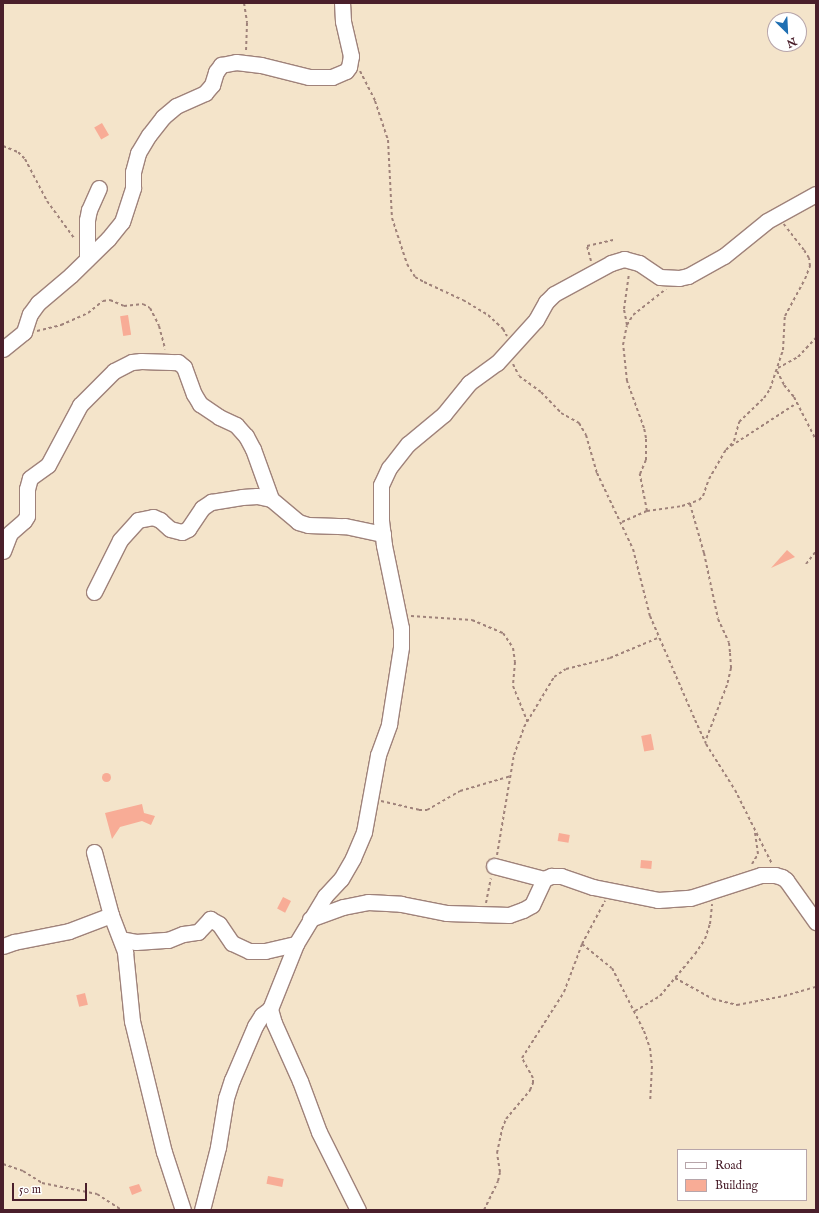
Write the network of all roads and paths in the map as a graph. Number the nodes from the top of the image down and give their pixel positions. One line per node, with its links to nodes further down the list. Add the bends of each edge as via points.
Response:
1 (244, 3): 4 (path, via 247,23)
2 (342, 3): 3 (street, via 343,21)
3 (352, 56): 4 (street, via 346,71 332,77 309,76); 17 (path, via 375,101 388,140 392,218 407,264 415,277 463,300 498,322)
4 (245, 63): 10 (street, via 221,65 212,85 205,93 176,106 158,124 138,153 133,172 133,188 122,222)
5 (3, 146): 10 (path, via 18,152 25,159 47,201)
6 (99, 188): 10 (street, via 87,220)
7 (816, 194): 8 (street)
8 (777, 216): 13 (street, via 754,230 724,256); 20 (path, via 804,250 810,266 785,316 783,350)
9 (614, 240): 12 (path, via 587,246)
10 (86, 256): 15 (street, via 38,303 30,314)
11 (631, 260): 12 (street, via 624,259 611,263); 13 (street, via 647,267 660,277); 14 (path, via 625,296)
12 (597, 271): 17 (street, via 550,296 536,320)
13 (679, 278): 14 (path, via 633,315)
14 (627, 325): 26 (path, via 623,345 624,365 645,433 646,460 640,474)
15 (24, 332): 18 (street); 19 (path, via 43,331 61,326 88,313 103,300 124,306 142,304 154,313 164,348)
16 (816, 338): 20 (path, via 798,357)
17 (510, 349): 27 (path, via 514,368 519,376 541,392 562,413 579,423 586,435 597,473); 28 (street, via 497,363 469,383 444,414 408,444 389,468 381,485)
18 (3, 350)
19 (178, 362): 24 (street, via 184,367 200,404 236,425 246,436); 29 (street, via 132,362 114,371 88,395 76,411 48,465 30,478 27,489 27,516 10,533)
20 (777, 370): 21 (path); 23 (path, via 764,398 739,422 734,441)
21 (797, 403): 22 (path); 23 (path)
22 (816, 440)
23 (728, 448): 25 (path, via 709,479 703,496)
24 (271, 499): 28 (street, via 298,522 308,525 345,526); 32 (street, via 257,496 210,502 202,508 188,529 182,532 170,529 153,517 138,520 120,540)
25 (690, 504): 26 (path); 36 (path, via 704,553 718,619 729,643 731,668)
26 (647, 511): 27 (path)
27 (622, 522): 34 (path, via 633,549 650,616)
28 (383, 534): 33 (street)
29 (3, 551)
30 (816, 551): 31 (path)
31 (806, 564)
32 (94, 592)
33 (398, 608): 35 (path, via 416,618 472,620 503,633 513,648 513,686); 38 (street, via 401,628 397,674 389,724 378,755)
34 (660, 637): 35 (path, via 610,658 566,669 554,677); 36 (path)
35 (527, 721): 37 (path, via 514,755)
36 (705, 742): 39 (path, via 735,790)
37 (511, 776): 38 (path, via 460,791 427,810); 41 (path)
38 (370, 796): 49 (street, via 370,810 364,832 353,858 341,879 325,896)
39 (754, 829): 42 (path, via 758,854); 43 (path)
40 (94, 852): 48 (street)
41 (494, 866): 44 (street); 47 (path)
42 (749, 867)
43 (775, 875): 46 (street, via 761,875); 50 (street, via 786,880)
44 (544, 879): 45 (street, via 561,876); 47 (street, via 532,904 523,910 509,915)
45 (610, 891): 46 (street, via 658,900); 53 (path)
46 (701, 895): 55 (path, via 710,899 712,903 708,932 696,954)
47 (484, 914): 49 (street, via 447,913 401,904 368,902 343,907)
48 (111, 916): 51 (street); 54 (street, via 69,931)
49 (310, 919): 52 (street)
50 (816, 922)
51 (121, 938): 52 (street, via 141,942 168,940 198,932 210,919 219,924 232,943 250,951 265,951); 62 (street, via 126,958 132,1021 164,1152)
52 (296, 944): 57 (street)
53 (582, 944): 58 (path, via 612,968); 65 (path, via 564,992 522,1058 533,1078 533,1083 506,1119 502,1129 497,1153 500,1172)
54 (3, 946)
55 (675, 978): 56 (path, via 713,1000 737,1005 784,996); 58 (path, via 660,996)
56 (816, 986)
57 (270, 1009): 63 (street, via 254,1026 232,1080); 64 (street, via 319,1132)
58 (635, 1011): 59 (path, via 650,1048)
59 (650, 1100)
60 (3, 1164): 61 (path, via 23,1171 42,1183 97,1194)
61 (122, 1210)
62 (183, 1210)
63 (202, 1210)
64 (358, 1210)
65 (484, 1210)

